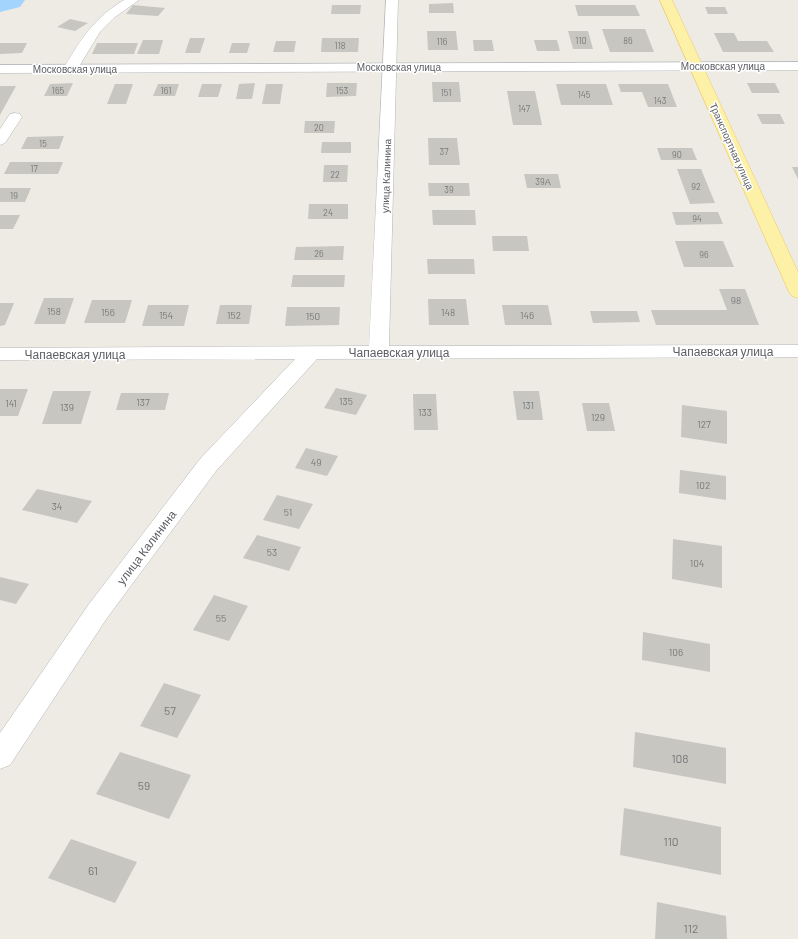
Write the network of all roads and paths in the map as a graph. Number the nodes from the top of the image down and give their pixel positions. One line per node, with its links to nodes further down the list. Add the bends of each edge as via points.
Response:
1 (133, 0): 8 (street, via 101,22 86,40)
2 (392, 0): 6 (street, улица Калинина)
3 (666, 0): 4 (main road, Транспортная улица)
4 (696, 66): 5 (street, Московская улица); 6 (street, Московская улица); 11 (main road, Транспортная улица)
5 (798, 66)
6 (390, 67): 8 (street, Московская улица); 13 (street, улица Калинина)
7 (0, 69): 8 (street, Московская улица)
8 (70, 70)
9 (15, 117): 10 (street)
10 (0, 140)
11 (798, 292)
12 (798, 351): 13 (street, Чапаевская улица)
13 (379, 352): 14 (street, Чапаевская улица)
14 (312, 353): 15 (street, Чапаевская улица); 16 (street, улица Калинина, via 208,465 180,501 98,611)
15 (0, 354)
16 (0, 756)

